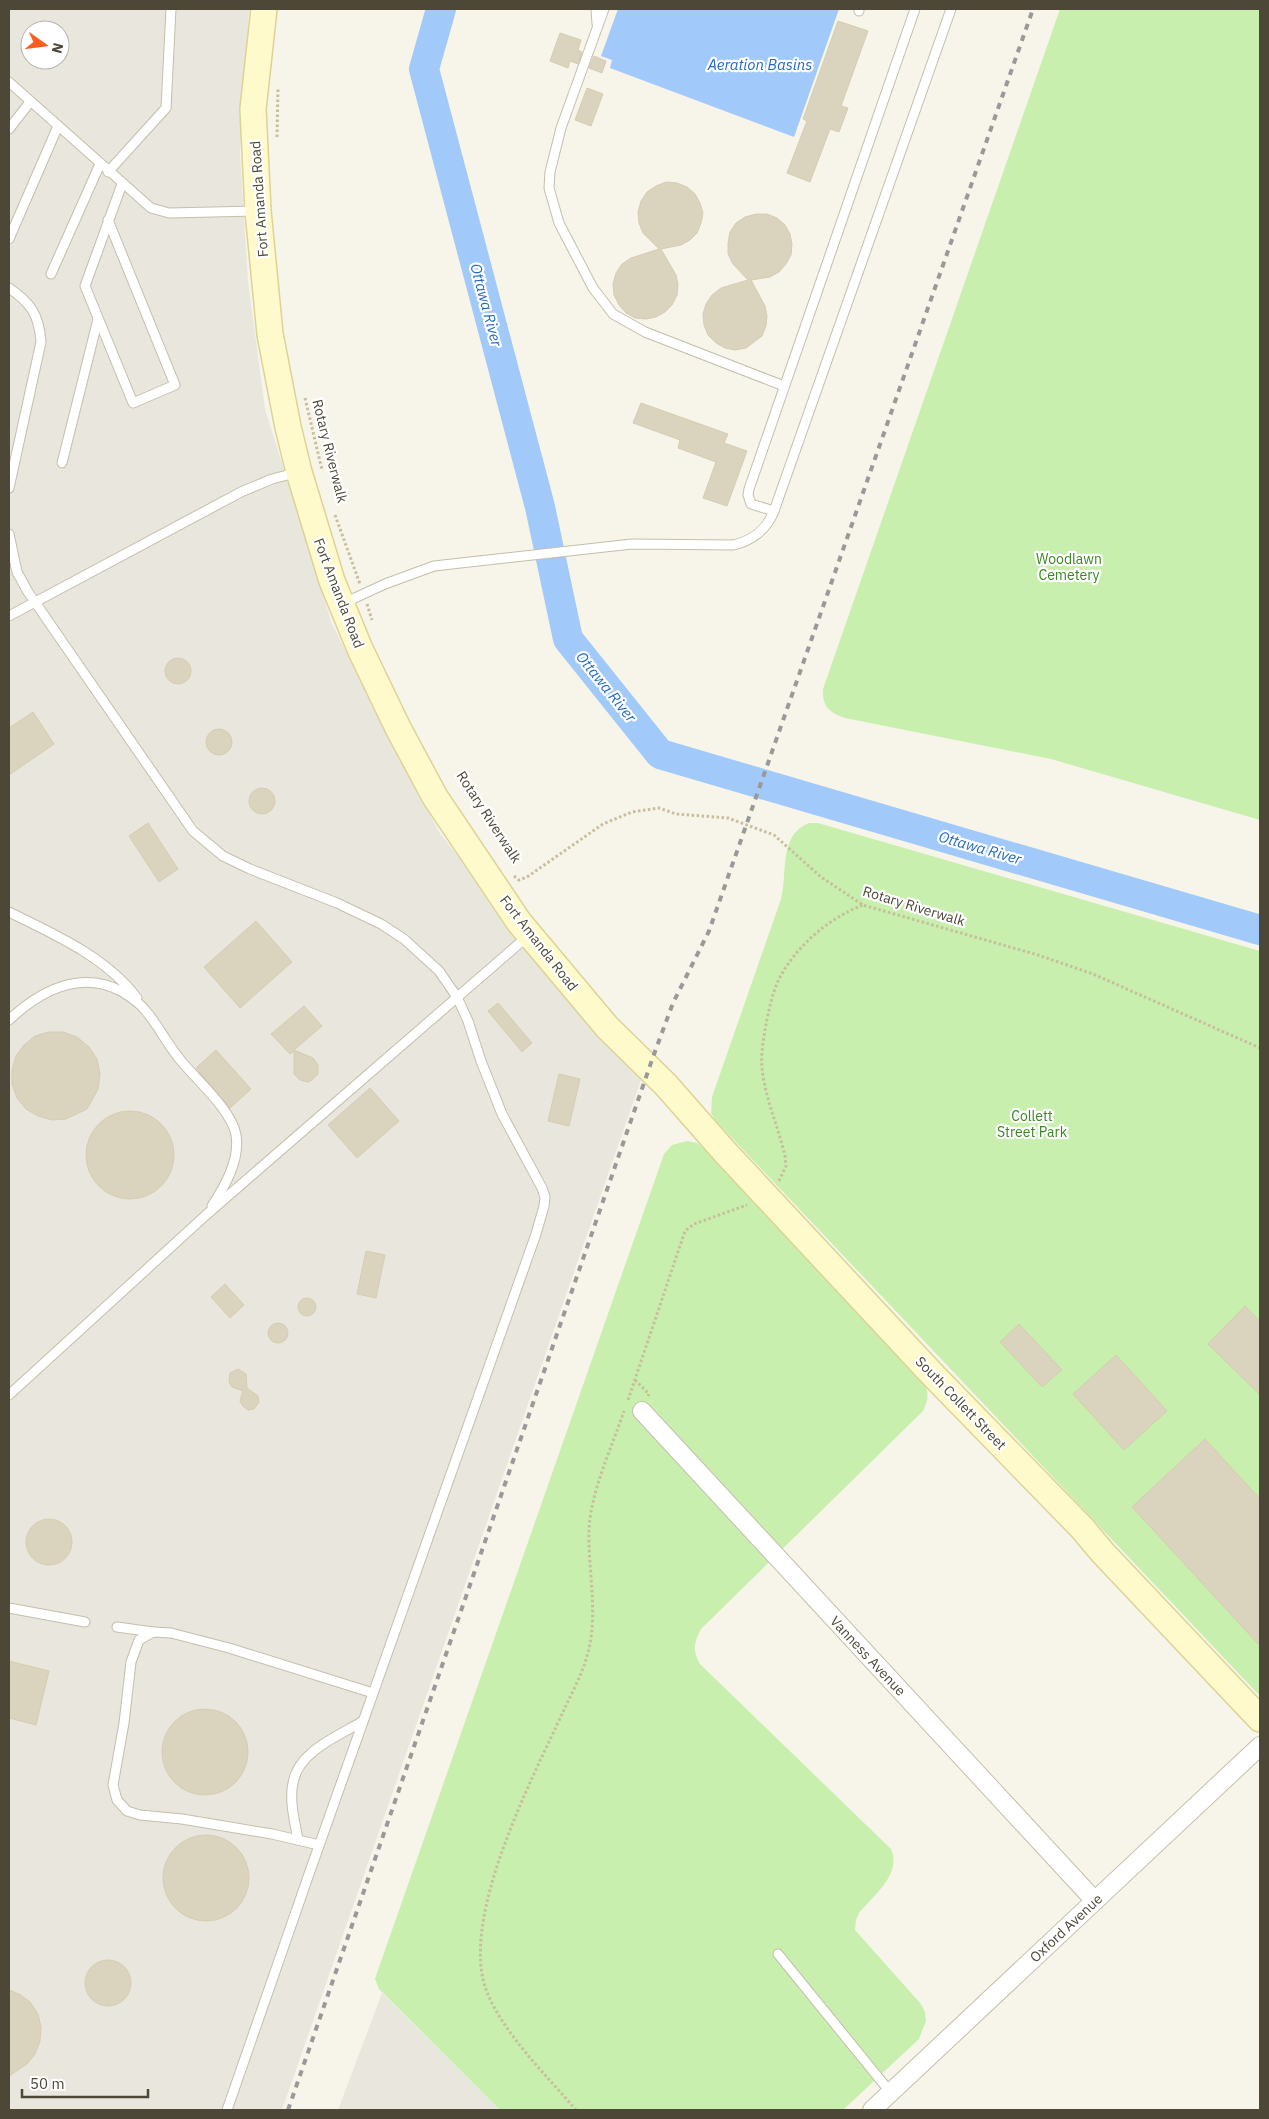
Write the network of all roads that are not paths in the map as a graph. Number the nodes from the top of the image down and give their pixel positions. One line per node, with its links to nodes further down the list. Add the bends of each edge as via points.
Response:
1 (171, 9): 13 (lane, via 166,108)
2 (264, 9): 15 (street, Fort Amanda Road, via 253,109)
3 (596, 9): 7 (lane)
4 (604, 9): 7 (lane)
5 (915, 9): 21 (lane)
6 (951, 9): 25 (lane)
7 (597, 29): 21 (lane, via 561,128 550,172 549,188 559,223 585,272 613,314 645,332)
8 (9, 82): 9 (lane)
9 (30, 102): 10 (lane); 11 (lane)
10 (58, 126): 12 (lane); 17 (lane)
11 (9, 129)
12 (100, 164): 13 (lane); 18 (lane)
13 (108, 172): 14 (lane)
14 (122, 184): 15 (lane, via 151,208 169,213); 16 (lane)
15 (258, 211): 23 (street, Fort Amanda Road, via 270,334)
16 (108, 220): 20 (lane, via 84,286); 20 (lane, via 175,385 133,403)
17 (9, 239)
18 (51, 274)
19 (9, 288): 24 (lane, via 32,309 40,325 41,342)
20 (98, 319): 22 (lane)
21 (784, 386): 25 (lane, via 748,495 751,504)
22 (62, 463)
23 (299, 472): 27 (street, Fort Amanda Road, via 323,555); 28 (lane, via 241,492)
24 (9, 488)
25 (774, 511): 27 (lane, via 763,529 739,544 632,544 434,566)
26 (9, 534): 28 (lane, via 17,572)
27 (352, 600): 31 (street, Fort Amanda Road, via 360,649 398,728 435,797)
28 (34, 601): 29 (lane); 32 (lane, via 193,831 223,856 381,924 404,939 439,970)
29 (9, 616)
30 (9, 912): 33 (lane, via 44,929 113,972)
31 (529, 935): 32 (lane); 35 (street, Fort Amanda Road, via 607,1027)
32 (457, 997): 36 (lane); 43 (lane, via 502,1114 542,1188 544,1206)
33 (144, 1009): 34 (lane, via 112,987 74,982 38,996); 36 (lane, via 177,1057 226,1115 236,1134 232,1165)
34 (9, 1020)
35 (666, 1085): 44 (street, South Collett Street, via 932,1374 1082,1528)
36 (206, 1215): 37 (lane)
37 (9, 1396)
38 (642, 1411): 49 (street, Vanness Avenue)
39 (9, 1608): 40 (lane)
40 (85, 1622)
41 (117, 1627): 42 (lane)
42 (153, 1632): 43 (lane, via 171,1633 230,1648); 47 (lane, via 139,1640 131,1662 113,1785 117,1800 127,1811 140,1815)
43 (373, 1692): 45 (lane)
44 (1260, 1719)
45 (363, 1721): 47 (lane, via 319,1748 299,1767 292,1795); 48 (lane)
46 (1260, 1746): 49 (street, Oxford Avenue)
47 (298, 1840): 48 (lane)
48 (319, 1845): 52 (lane)
49 (1095, 1901): 51 (street, Oxford Avenue)
50 (778, 1954): 51 (lane)
51 (891, 2092): 53 (street, Oxford Avenue)
52 (227, 2110)
53 (872, 2110)

